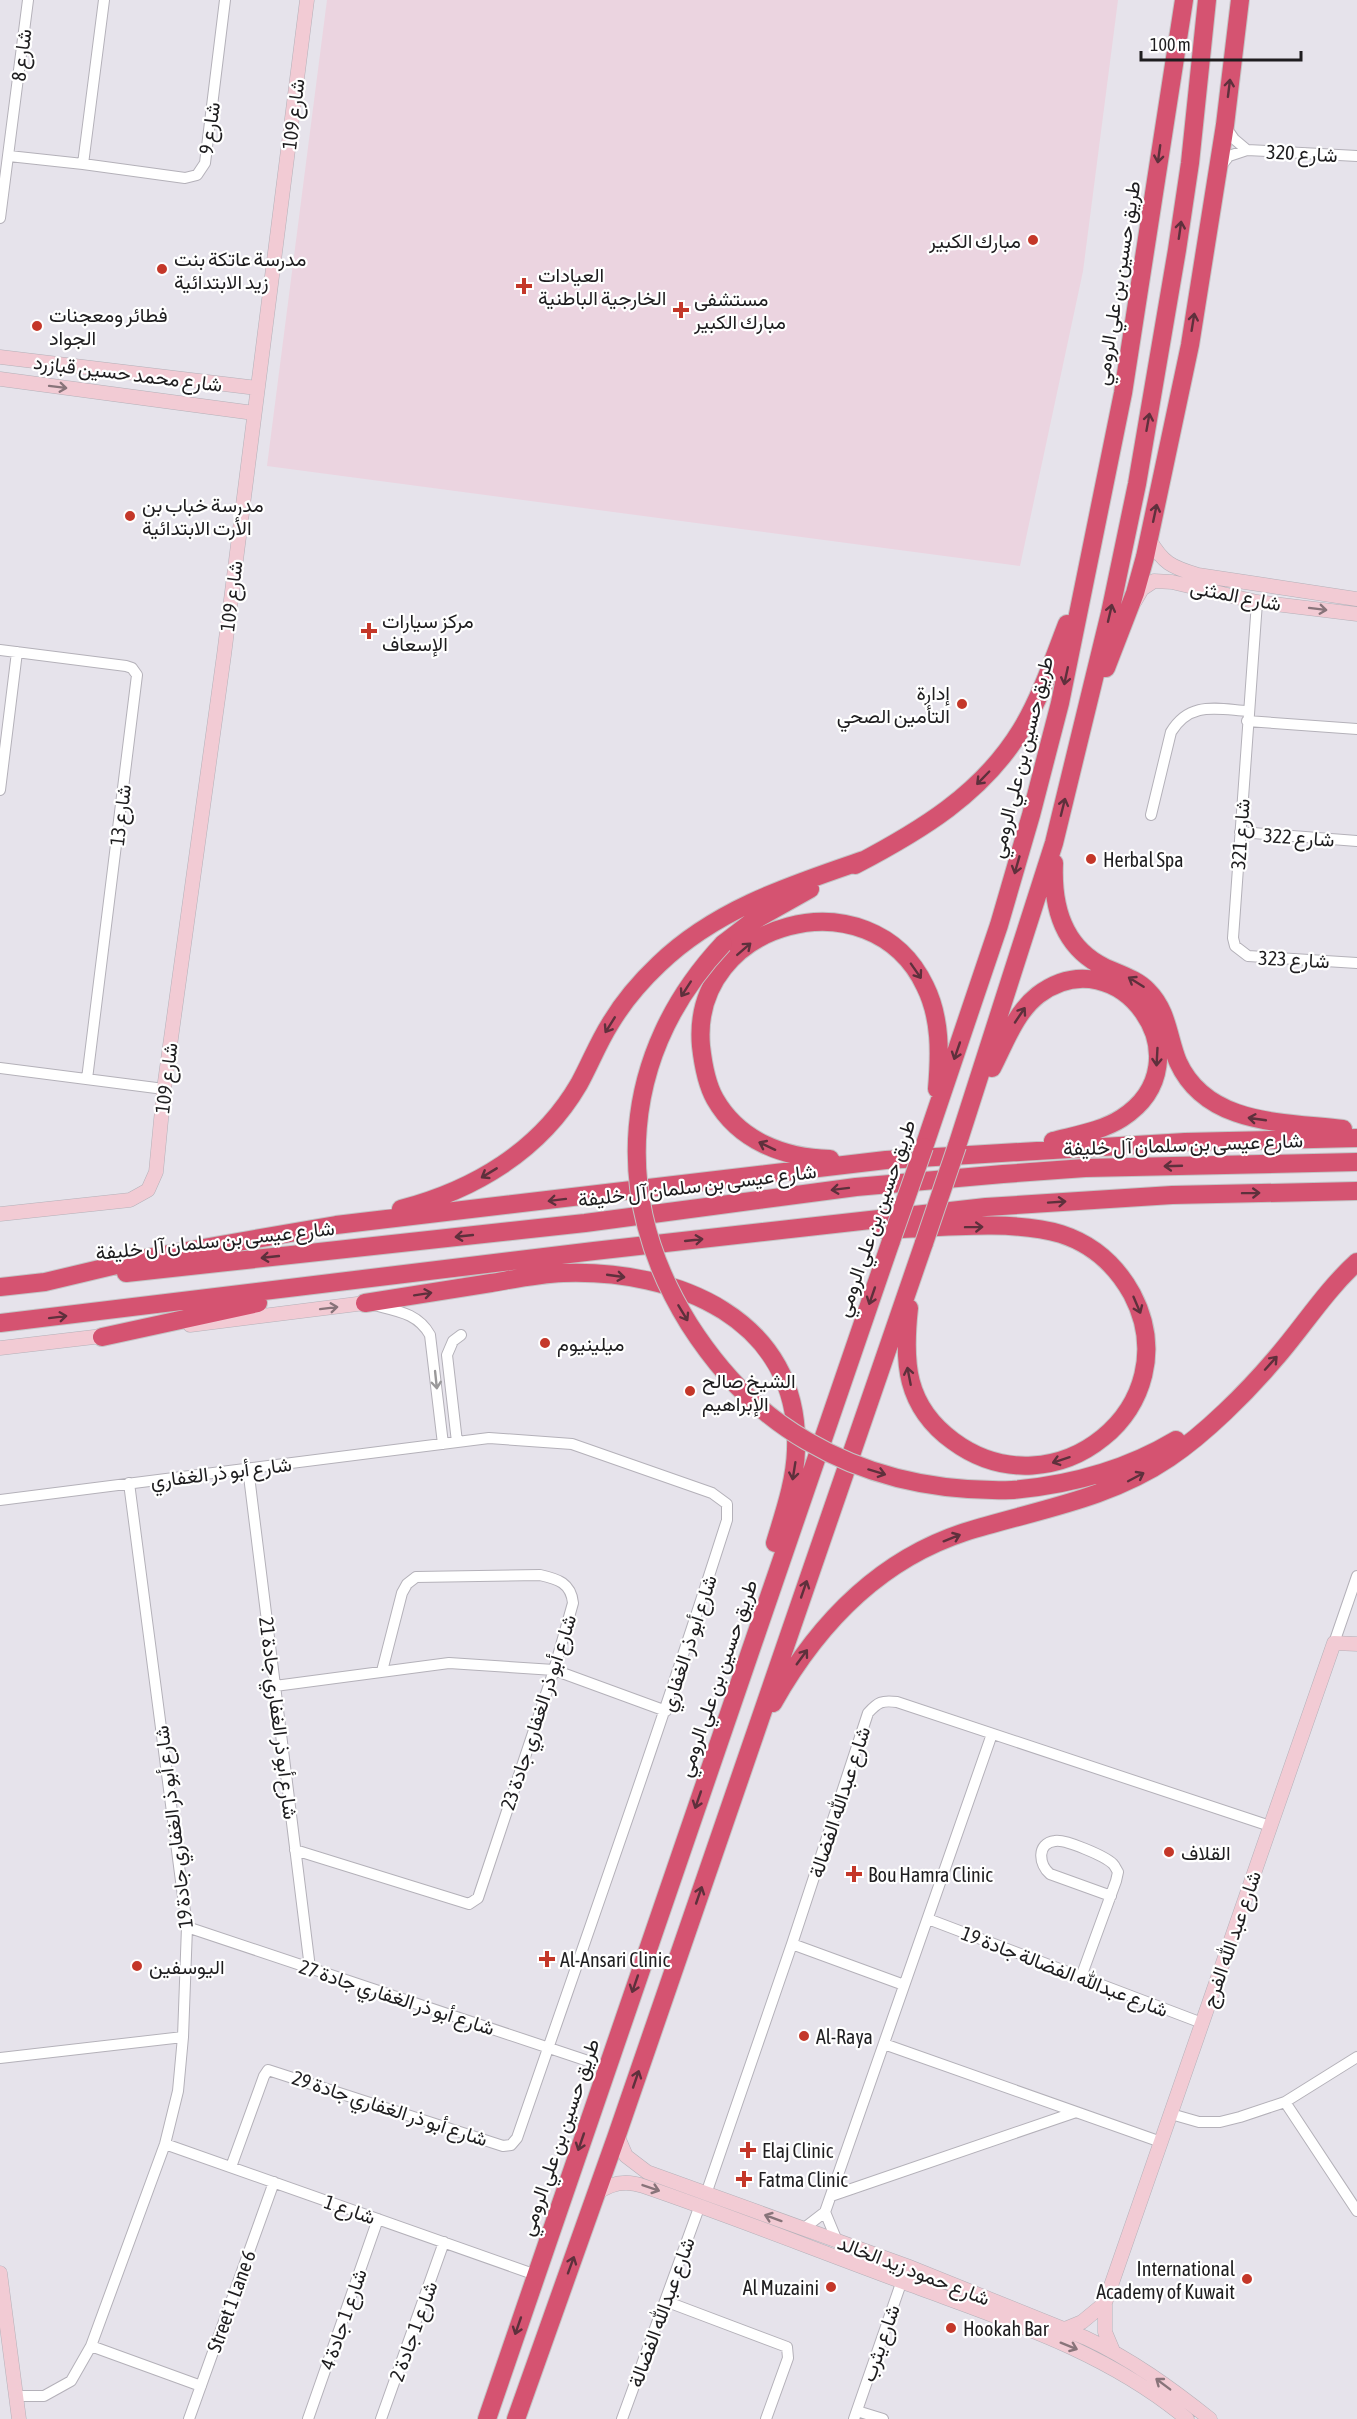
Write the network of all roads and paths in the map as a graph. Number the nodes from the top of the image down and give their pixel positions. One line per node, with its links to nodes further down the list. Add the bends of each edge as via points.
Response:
1 (28, 0): 13 (street, شارع 8)
2 (104, 0): 16 (street)
3 (225, 0): 16 (street, شارع 9, via 205,163 197,175 185,178)
4 (307, 0): 22 (street, شارع 109)
5 (1172, 0): 10 (highway)
6 (1184, 0): 10 (highway, طريق حسين بن علي الرومي)
7 (1207, 0): 15 (highway)
8 (1220, 0): 15 (highway)
9 (1240, 0): 11 (highway, one-way to 9)
10 (1168, 96): 26 (highway, طريق حسين بن علي الرومي, one-way to 26, via 1123,393)
11 (1225, 125): 12 (street, شارع 320); 17 (highway)
12 (1247, 150): 14 (street, شارع 320); 17 (street, شارع 320, via 1229,156)
13 (9, 156): 16 (street, شارع 9); 18 (street, شارع 8)
14 (1357, 156)
15 (1190, 163): 35 (highway, one-way to 15, via 1137,484)
16 (83, 164)
17 (1218, 171): 25 (highway, one-way to 17, via 1190,345)
18 (0, 218)
19 (1, 357): 21 (street, شارع محمد حسين قبازرد)
20 (0, 379): 23 (street, شارع محمد حسين قبازرد, one-way to 23)
21 (189, 380): 22 (street, شارع محمد حسين قبازرد); 23 (street, via 198,393 194,398)
22 (257, 388): 24 (street, شارع 109)
23 (85, 390): 24 (street, شارع محمد حسين قبازرد)
24 (254, 414): 46 (street, شارع 109)
25 (1149, 539): 27 (street, شارع المثنى, via 1158,555 1177,569); 29 (highway)
26 (1086, 578): 41 (highway, one-way to 41, via 1044,684 999,761 942,815); 47 (highway, طريق حسين بن علي الرومي, one-way to 47, via 1031,815 999,925)
27 (1357, 599)
28 (1257, 602): 29 (street, شارع المثنى, via 1154,581 1142,589); 30 (street, شارع المثنى, one-way to 30); 33 (street, شارع 321)
29 (1129, 610): 35 (highway)
30 (1357, 614)
31 (0, 650): 32 (street, شارع 13)
32 (17, 652): 36 (street); 45 (street, شارع 13, via 126,666 136,675)
33 (1247, 716): 34 (street); 37 (street, via 1208,708 1192,711 1177,721); 38 (street, شارع 321)
34 (1357, 729)
35 (1082, 732): 40 (highway, one-way to 35)
36 (0, 790)
37 (1151, 815)
38 (1240, 832): 39 (street, شارع 322); 42 (street, شارع 321)
39 (1357, 841)
40 (1054, 843): 48 (highway); 49 (highway, one-way to 40, via 1249,1118 1215,1104 1198,1090 1178,1062 1163,1014 1148,991 1088,957 1065,930 1053,888)
41 (864, 860): 56 (highway, one-way to 56, via 748,904 708,924 675,950 647,976 617,1014 580,1082 554,1119 498,1168 444,1196); 68 (highway, one-way to 68, bridge, via 771,909 723,944 689,985 669,1018 648,1070 640,1113 638,1174 645,1220 680,1308 707,1351 738,1387 781,1424 823,1450 867,1469 927,1485 966,1490 1012,1490 1069,1482 1132,1462)
42 (1235, 946): 43 (street, شارع 323, via 1248,956)
43 (1357, 963)
44 (0, 1068): 45 (street)
45 (87, 1079): 46 (street)
46 (164, 1089): 55 (street, شارع 109, via 156,1172 148,1190 130,1200)
47 (934, 1117): 52 (highway, one-way to 47, via 812,1158 783,1153 748,1136 719,1106 703,1064 702,1018 717,978 744,948 781,928 824,921 865,930 897,949 925,985 938,1026); 83 (highway, طريق حسين بن علي الرومي, one-way to 83, bridge)
48 (964, 1123): 51 (highway, one-way to 51, via 1014,1025 1036,996 1059,984 1088,980 1116,987 1136,1001 1152,1027 1158,1054 1154,1077 1137,1105 1125,1117 1104,1127); 60 (highway, bridge)
49 (1357, 1131)
50 (1357, 1138): 51 (highway)
51 (996, 1152): 52 (highway)
52 (886, 1160): 56 (highway, one-way to 56)
53 (1357, 1162): 61 (highway, شارع عيسى بن سلمان آل خليفة, one-way to 61, via 1085,1168 856,1187 585,1223)
54 (1357, 1191): 57 (highway, one-way to 54, via 1031,1204 1172,1195)
55 (0, 1214)
56 (336, 1226): 61 (highway, via 146,1258)
57 (769, 1233): 59 (highway, one-way to 57); 60 (highway, one-way to 60, via 1014,1227 1074,1240 1111,1264 1140,1313 1146,1355 1136,1395 1106,1434 1059,1462 1008,1466 974,1454 939,1429 913,1392 907,1357)
58 (1357, 1262): 68 (highway, one-way to 58, via 1275,1359)
59 (389, 1277): 64 (highway, one-way to 59); 65 (highway)
60 (912, 1279): 82 (highway, one-way to 60)
61 (45, 1282): 62 (highway)
62 (0, 1287)
63 (365, 1303): 65 (street, one-way to 63); 67 (street, via 405,1312 425,1325); 83 (highway, one-way to 83, via 546,1275 596,1274 659,1284 703,1297 736,1317 759,1339 788,1391 795,1419 795,1460 790,1490)
64 (0, 1323)
65 (102, 1337): 66 (street)
66 (0, 1348)
67 (434, 1357): 69 (street, via 459,1336 447,1355); 70 (street, one-way to 70)
68 (1230, 1405): 82 (highway, one-way to 68, via 815,1639 839,1610 892,1567 964,1533 1065,1506 1120,1485 1169,1458)
69 (457, 1442): 70 (street, شارع أبو ذر الغفاري); 80 (street, شارع أبو ذر الغفاري, via 489,1438 572,1444 712,1493 727,1504 728,1520)
70 (443, 1444): 71 (street, شارع أبو ذر الغفاري)
71 (248, 1468): 72 (street, شارع أبو ذر الغفاري); 79 (street, شارع أبو ذر الغفاري جادة 21)
72 (129, 1483): 73 (street, شارع أبو ذر الغفاري); 88 (street, شارع أبو ذر الغفاري جادة 19)
73 (0, 1500)
74 (1357, 1576): 75 (street, شارع عبد الله الفرج)
75 (1334, 1643): 76 (street); 84 (street, شارع عبد الله الفرج)
76 (1357, 1644)
77 (554, 1670): 78 (street, via 449,1663); 78 (street, شارع أبو ذر الغفاري جادة 23, via 573,1603 572,1593 566,1584 540,1575 416,1577 402,1593); 80 (street); 85 (street, شارع أبو ذر الغفاري جادة 23, via 474,1902 468,1904)
78 (382, 1671): 79 (street)
79 (275, 1686): 85 (street, شارع أبو ذر الغفاري جادة 21)
80 (666, 1711): 96 (street, شارع أبو ذر الغفاري)
81 (992, 1734): 84 (street, شارع عبدالله الفضالة); 87 (street); 89 (street, شارع عبدالله الفضالة, via 897,1702 876,1703 868,1713)
82 (750, 1743): 103 (highway, one-way to 82)
83 (717, 1744): 99 (highway, طريق حسين بن علي الرومي, one-way to 99)
84 (1270, 1826): 93 (street, شارع عبد الله الفرج)
85 (295, 1850): 90 (street, شارع أبو ذر الغفاري جادة 21)
86 (1111, 1896): 86 (street, via 1118,1872 1113,1864 1059,1840 1045,1846 1041,1862 1050,1874); 91 (street)
87 (928, 1919): 91 (street, شارع عبدالله الفضالة جادة 19); 92 (street)
88 (187, 1927): 90 (street, شارع أبو ذر الغفاري جادة 27); 94 (street, شارع أبو ذر الغفاري جادة 19)
89 (792, 1944): 92 (street); 110 (street, شارع عبدالله الفضالة)
90 (310, 1968): 96 (street, شارع أبو ذر الغفاري جادة 27)
91 (1081, 1977): 93 (street, شارع عبدالله الفضالة جادة 19)
92 (904, 1985): 95 (street)
93 (1202, 2023): 102 (street, شارع عبد الله الفرج)
94 (183, 2037): 98 (street); 105 (street, شارع أبو ذر الغفاري جادة 19, via 178,2091)
95 (884, 2044): 101 (street); 109 (street)
96 (548, 2047): 99 (street, شارع أبو ذر الغفاري جادة 27); 106 (street, شارع أبو ذر الغفاري جادة 29, via 517,2138 511,2145 503,2146 268,2070)
97 (1357, 2057): 100 (street)
98 (0, 2058)
99 (606, 2067): 119 (highway, طريق حسين بن علي الرومي, one-way to 119)
100 (1285, 2102): 102 (street, via 1220,2122 1199,2122); 111 (street)
101 (1076, 2112): 104 (street); 109 (street)
102 (1171, 2114): 104 (street, شارع عبد الله الفرج)
103 (617, 2135): 108 (highway); 110 (street, شارع حمود زيد الخالد, via 626,2156 639,2168)
104 (1161, 2142): 122 (street, شارع عبد الله الفرج)
105 (165, 2144): 106 (street, شارع 1); 124 (street, شارع أبو ذر الغفاري جادة 19)
106 (231, 2167): 107 (street, شارع 1)
107 (274, 2182): 113 (street, شارع 1); 126 (street, Street 1 Lane 6)
108 (596, 2194): 110 (street, شارع حمود زيد الخالد, one-way to 110, via 629,2182); 134 (highway, one-way to 108)
109 (831, 2196): 112 (street)
110 (703, 2199): 114 (street, شارع حمود زيد الخالد, one-way to 110); 120 (street, شارع حمود زيد الخالد); 121 (street, شارع عبدالله الفضالة)
111 (1356, 2205)
112 (825, 2212): 114 (street); 115 (street)
113 (378, 2219): 116 (street, شارع 1); 131 (street, شارع 1 جادة 4)
114 (803, 2229): 115 (street, شارع حمود زيد الخالد)
115 (837, 2241): 117 (street, شارع حمود زيد الخالد)
116 (444, 2242): 119 (street, شارع 1); 132 (street, شارع 1 جادة 2)
117 (907, 2266): 120 (street, شارع يثرب); 123 (street, شارع حمود زيد الخالد)
118 (0, 2273): 127 (street)
119 (536, 2275): 133 (highway, طريق حسين بن علي الرومي, one-way to 133)
120 (902, 2282): 128 (street, شارع يثرب); 138 (street, شارع حمود زيد الخالد, one-way to 138, via 1091,2356 1134,2380)
121 (665, 2301): 135 (street, شارع عبدالله الفضالة); 136 (street, via 787,2347 789,2354)
122 (1105, 2303): 123 (street, via 1083,2322); 125 (street, شارع عبد الله الفرج, via 1104,2322)
123 (1065, 2330): 125 (street, شارع حمود زيد الخالد)
124 (91, 2346): 126 (street); 127 (street, شارع أبو ذر الغفاري جادة 19, via 71,2381 44,2397)
125 (1113, 2351): 139 (street, شارع حمود زيد الخالد, one-way to 125, via 1154,2376)
126 (201, 2386): 130 (street, Street 1 Lane 6)
127 (15, 2396): 129 (street)
128 (855, 2415): 137 (street)
129 (19, 2419)
130 (189, 2419)
131 (308, 2419)
132 (381, 2419)
133 (487, 2419)
134 (516, 2419)
135 (622, 2419)
136 (766, 2419)
137 (883, 2419)
138 (1187, 2419)
139 (1210, 2419)

